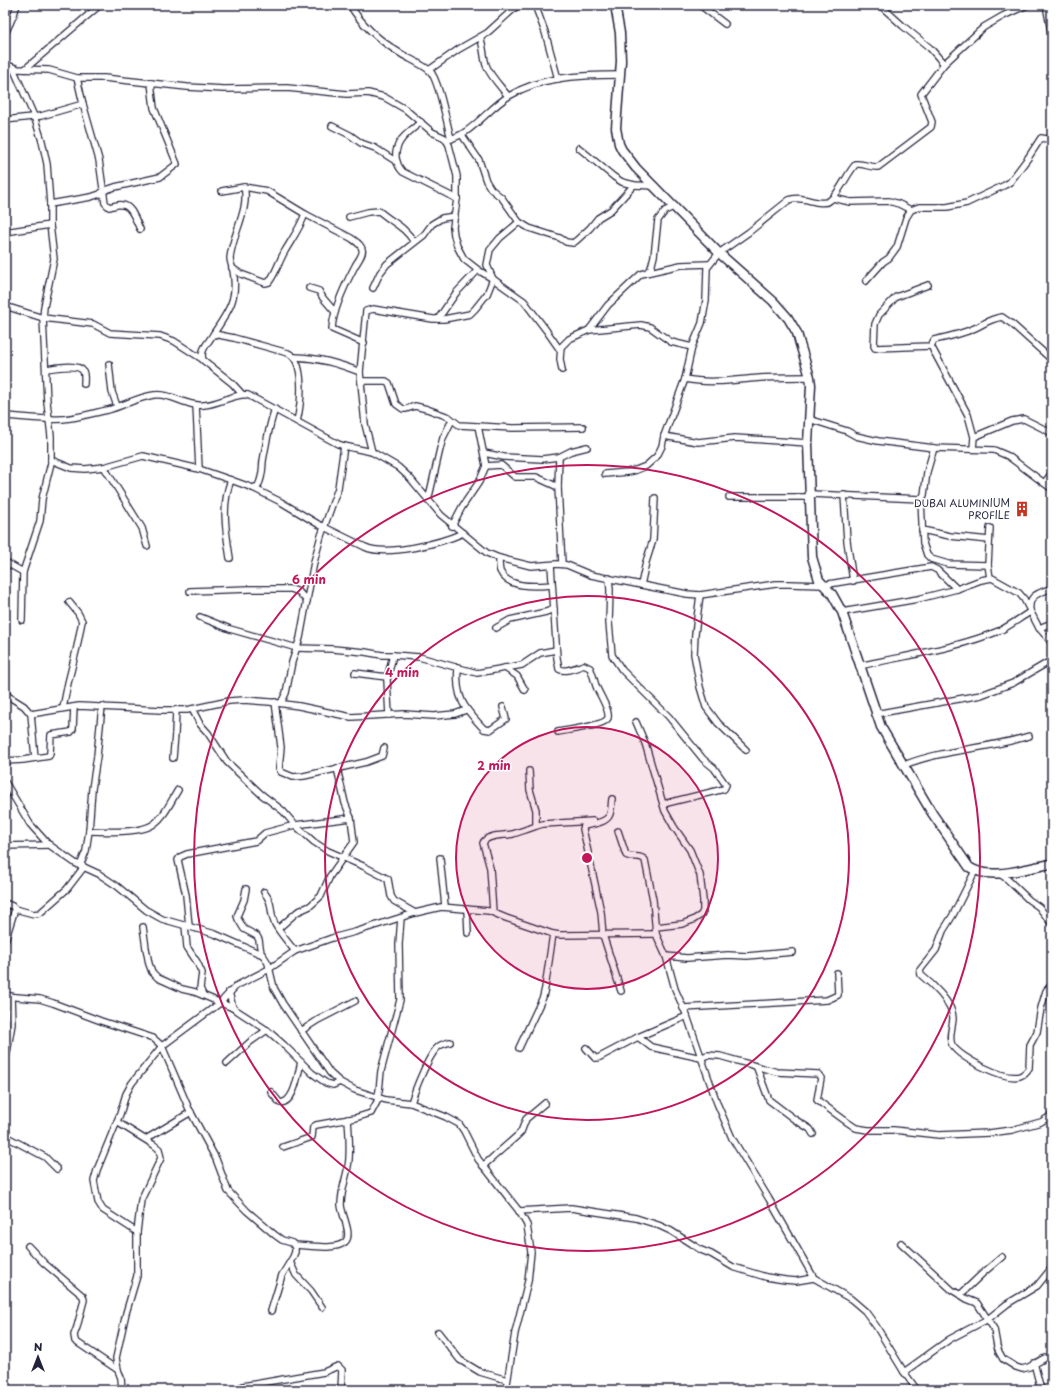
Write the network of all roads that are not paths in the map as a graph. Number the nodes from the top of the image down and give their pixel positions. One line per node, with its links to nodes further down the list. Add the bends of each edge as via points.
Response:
1 (17, 5): 11 (street)
2 (100, 5): 19 (street)
3 (350, 5): 20 (street, via 356,16 394,50)
4 (518, 5): 14 (street)
5 (535, 5): 23 (street, via 546,32)
6 (615, 5): 21 (street, via 620,33)
7 (700, 5): 12 (street)
8 (880, 5): 17 (street, via 930,48)
9 (1027, 5): 17 (street, via 987,25)
10 (1046, 5): 15 (street)
11 (7, 21): 13 (street)
12 (725, 24)
13 (5, 34)
14 (480, 37): 20 (street); 25 (street, via 489,70)
15 (1052, 37)
16 (5, 64): 18 (street)
17 (944, 64): 41 (street, via 921,94 932,122 931,127 878,167 857,163)
18 (13, 68): 19 (street); 27 (street)
19 (25, 69): 22 (street, via 49,70)
20 (429, 70): 32 (street, via 436,82)
21 (620, 75): 23 (street); 37 (street, via 615,117 619,144 625,156)
22 (77, 78): 24 (street); 26 (street)
23 (558, 79): 25 (street, via 523,88)
24 (151, 83): 29 (street, via 224,89 287,88 347,94 368,93 398,104); 39 (street, via 154,108 177,164 160,177)
25 (508, 96): 31 (street)
26 (83, 104): 27 (street); 39 (street, via 99,160)
27 (34, 116): 28 (street); 43 (street, via 47,164)
28 (5, 120)
29 (421, 122): 32 (street, via 432,132); 35 (street, via 399,143)
30 (332, 126): 35 (street)
31 (462, 135): 32 (street); 49 (street, via 480,160 491,189 502,198)
32 (449, 139): 42 (street, via 457,176)
33 (1052, 142): 45 (street, via 1041,138 1010,182 1005,185 967,203 947,208 919,207)
34 (578, 148): 36 (street, via 614,177)
35 (397, 162): 42 (street, via 403,172)
36 (634, 185): 37 (street); 49 (street, via 574,243 529,228)
37 (656, 186): 44 (street)
38 (244, 187): 40 (street); 46 (street, via 269,192); 56 (street, via 245,205 230,259)
39 (103, 191): 43 (street, via 91,197); 51 (street, via 107,206 126,206)
40 (222, 191)
41 (833, 198): 45 (street, via 850,202 889,201); 54 (street, via 825,202 792,199)
42 (457, 199): 47 (street)
43 (50, 204): 50 (street)
44 (675, 206): 54 (street); 58 (street, via 665,211 658,220 654,256)
45 (911, 210): 60 (street, via 897,247)
46 (305, 214): 56 (street, via 269,282 265,283 241,274); 65 (street, via 352,238 362,249)
47 (455, 216): 53 (street, via 446,216 436,221); 57 (street, via 453,230 457,246 464,259)
48 (349, 217): 53 (street, via 379,211 408,233)
49 (520, 222): 59 (street, via 490,250 487,265)
50 (50, 225): 52 (street); 66 (street, via 54,260)
51 (140, 229)
52 (5, 232)
53 (414, 242): 63 (street, via 387,264)
54 (719, 253): 55 (street); 81 (street, via 773,301 788,318 796,333)
55 (709, 264): 58 (street, via 681,265); 72 (street, via 706,272 702,323)
56 (232, 268): 69 (street, via 234,280 231,303)
57 (478, 270): 59 (street); 67 (street, via 456,293)
58 (647, 273): 68 (street, via 641,274 614,298)
59 (493, 279): 67 (street, via 487,294 470,314); 73 (street, via 524,301)
60 (866, 281)
61 (928, 285): 71 (street, via 896,297 879,315 875,324 874,346)
62 (309, 288): 65 (street, via 319,291)
63 (373, 288)
64 (5, 306): 66 (street)
65 (335, 312): 70 (street, via 332,330)
66 (43, 318): 75 (street, via 93,324 110,333 160,336 174,341); 78 (street)
67 (438, 319): 70 (street, via 368,309 365,313)
68 (589, 330): 72 (street, via 646,326 671,342); 73 (street, via 569,339)
69 (214, 334): 74 (street, via 248,341 288,353); 75 (street, via 204,348)
70 (364, 343): 80 (street)
71 (931, 346): 76 (street, via 934,340 1002,317); 98 (street, via 968,415)
72 (692, 347): 82 (street)
73 (560, 350): 79 (street)
74 (295, 358): 80 (street, via 318,358); 93 (street, via 301,385)
75 (202, 359): 85 (street)
76 (1052, 360)
77 (109, 364): 86 (street, via 112,392)
78 (46, 369): 84 (street, via 76,366 84,373); 91 (street)
79 (562, 370)
80 (360, 372): 83 (street)
81 (810, 377): 82 (street, via 731,381); 90 (street)
82 (685, 379): 97 (street)
83 (361, 381): 92 (street, via 386,381 396,404 403,409 417,406); 104 (street, via 365,424)
84 (84, 384)
85 (242, 394): 87 (street, via 218,403); 88 (street)
86 (117, 406): 87 (street, via 158,395); 91 (street, via 86,415)
87 (196, 406): 110 (street)
88 (274, 409): 93 (street); 116 (street, via 262,477 258,486)
89 (5, 416): 91 (street)
90 (810, 418): 99 (street); 102 (street, via 862,438)
91 (50, 419): 107 (street)
92 (452, 420): 94 (street, via 459,425); 123 (street, via 443,438)
93 (297, 421): 100 (street)
94 (478, 426): 95 (street); 105 (street)
95 (583, 427)
96 (1052, 433): 98 (street, via 1024,419 1012,421)
97 (664, 436): 99 (street, via 698,442 735,438); 112 (street, via 657,456 646,466 628,472)
98 (974, 437): 103 (street)
99 (808, 443): 118 (street)
100 (344, 446): 104 (street); 124 (street, via 338,488)
101 (587, 447): 106 (street)
102 (934, 448): 103 (street); 122 (street)
103 (973, 449): 114 (street, via 994,450 1008,456)
104 (372, 452): 123 (street, via 404,470)
105 (484, 453): 106 (street, via 528,459); 108 (street)
106 (559, 457): 115 (street)
107 (51, 460): 109 (street, via 78,469); 137 (street, via 40,521)
108 (486, 466): 115 (street, via 501,465 515,477 536,477); 125 (street)
109 (104, 467): 110 (street, via 143,456); 130 (street, via 142,528)
110 (199, 469): 113 (street)
111 (1052, 473): 114 (street)
112 (605, 474)
113 (231, 480): 116 (street); 131 (street, via 225,507)
114 (1045, 482): 117 (street)
115 (558, 487): 134 (street)
116 (253, 488): 124 (street)
117 (1052, 489)
118 (811, 494): 119 (street); 120 (street, via 806,497); 143 (street, via 812,557 816,574)
119 (844, 495): 122 (street); 140 (street)
120 (729, 497)
121 (655, 498): 142 (street, via 654,540)
122 (921, 499): 127 (street)
123 (428, 501): 125 (street)
124 (325, 526): 128 (street, via 372,549 403,549 450,539); 148 (street, via 314,562)
125 (452, 526): 128 (street)
126 (990, 528): 129 (street)
127 (922, 530): 129 (street); 136 (street, via 924,549 931,559 948,564)
128 (463, 533): 132 (street, via 487,553)
129 (989, 540): 136 (street)
130 (147, 546)
131 (230, 558)
132 (499, 558): 135 (street, via 531,566); 141 (street, via 501,572 513,583 530,586)
133 (5, 562): 137 (street)
134 (562, 564): 135 (street); 138 (street, via 591,575)
135 (551, 565): 141 (street)
136 (988, 565): 139 (street)
137 (23, 572): 154 (street)
138 (610, 578): 142 (street); 195 (street, via 609,623 612,655 622,670 669,717 726,785 724,789)
139 (990, 578): 145 (street); 152 (street, via 1019,593)
140 (853, 581): 143 (street); 145 (street, via 933,567)
141 (552, 585): 150 (street)
142 (641, 585): 147 (street)
143 (823, 585): 147 (street, via 776,584); 151 (street)
144 (1052, 588): 152 (street, via 1031,598)
145 (957, 589): 151 (street, via 918,599)
146 (190, 591): 148 (street, via 291,589 299,592)
147 (700, 595): 185 (street, via 694,654 700,687 710,714)
148 (307, 601): 159 (street)
149 (69, 602): 174 (street, via 82,621)
150 (554, 608): 156 (street, via 510,620); 160 (street)
151 (842, 612): 163 (street)
152 (1030, 612): 157 (street); 163 (street, via 1006,627 979,638)
153 (200, 617): 159 (street, via 230,629)
154 (22, 620)
155 (1052, 623): 157 (street)
156 (496, 628)
157 (1039, 628): 158 (street)
158 (1052, 643)
159 (297, 648): 161 (street); 170 (street, via 286,693)
160 (556, 650): 165 (street, via 540,653 522,665); 182 (street, via 558,667 561,670 584,665 590,668 608,717 598,724)
161 (393, 654): 164 (street, via 419,657); 167 (street)
162 (1052, 660): 179 (street, via 1012,683 982,695)
163 (859, 666): 179 (street)
164 (458, 668): 165 (street, via 479,673); 177 (street, via 457,683)
165 (505, 668): 169 (street, via 517,676)
166 (355, 673): 167 (street)
167 (387, 677): 180 (street)
168 (5, 690): 178 (street, via 8,696)
169 (525, 690)
170 (278, 703): 175 (street, via 228,701); 180 (street, via 351,717); 190 (street, via 281,747 278,766 281,772 297,777)
171 (102, 706): 172 (street); 176 (street); 200 (street)
172 (74, 707): 174 (street); 186 (street, via 71,732 51,736 50,755)
173 (503, 707): 177 (street, via 506,718 487,730)
174 (63, 708): 178 (street)
175 (192, 709): 176 (street); 198 (street, via 227,762 283,811)
176 (176, 710): 187 (street)
177 (466, 710): 180 (street, via 434,716)
178 (31, 714): 186 (street)
179 (875, 714): 189 (street, via 884,735)
180 (389, 715)
181 (636, 722): 195 (street)
182 (558, 732)
183 (1029, 736): 189 (street, via 999,745 920,759)
184 (384, 748): 190 (street, via 381,757)
185 (746, 750)
186 (35, 758): 188 (street)
187 (173, 758)
188 (5, 761)
189 (904, 765): 208 (street, via 932,813 969,867)
190 (337, 768): 196 (street)
191 (529, 771): 199 (street, via 531,797 536,810)
192 (5, 782): 202 (street, via 30,824)
193 (178, 790): 200 (street, via 161,817 150,826 127,831)
194 (612, 799): 197 (street, via 610,815)
195 (663, 804): 222 (street, via 674,827 690,850 700,875 704,906 701,915 693,920)
196 (351, 818): 198 (street); 204 (street, via 354,842)
197 (603, 820): 199 (street); 227 (street, via 583,829 601,912)
198 (295, 825): 204 (street, via 314,842); 220 (street, via 265,833 256,841 187,854 179,858 186,895)
199 (536, 826): 216 (street, via 483,841 490,868)
200 (89, 831): 207 (street)
201 (618, 831): 222 (street, via 626,855 642,857 645,860 654,900)
202 (50, 845): 203 (street); 207 (street)
203 (5, 846)
204 (342, 857): 217 (street, via 388,879 394,901); 223 (street, via 321,896)
205 (440, 858): 213 (street)
206 (1052, 864): 209 (street)
207 (82, 867): 214 (street, via 67,889 40,913); 220 (street, via 117,886 146,910 169,922)
208 (975, 871): 209 (street); 235 (street, via 943,931 936,950 920,970 920,975 938,990 951,1010 953,1046 974,1063 990,1070 1016,1077 1021,1075 1029,1068 1030,1045 1036,1032 1046,991)
209 (1000, 874): 219 (street, via 1039,907)
210 (246, 889): 231 (street, via 237,917 244,929 255,934 259,940)
211 (264, 892): 223 (street, via 270,901 274,922)
212 (5, 903): 214 (street)
213 (445, 906): 215 (street); 217 (street)
214 (15, 909): 228 (street)
215 (467, 909): 216 (street); 224 (street)
216 (493, 912): 225 (street)
217 (415, 913): 218 (street)
218 (401, 918): 229 (street); 259 (street, via 400,1000 381,1071)
219 (1052, 924)
220 (187, 925): 231 (street); 239 (street, via 187,947 202,973 200,988)
221 (143, 927): 239 (street, via 154,974 167,982)
222 (656, 927): 226 (street)
223 (279, 928): 229 (street)
224 (468, 933)
225 (553, 934): 227 (street); 250 (street, via 541,1002)
226 (656, 934): 227 (street); 232 (street)
227 (603, 935): 236 (street)
228 (5, 941)
229 (295, 951): 233 (street)
230 (793, 952): 232 (street, via 696,958)
231 (261, 953): 233 (street, via 267,960)
232 (666, 956): 243 (street)
233 (269, 969): 237 (street, via 245,980); 246 (street, via 274,988)
234 (837, 973): 243 (street, via 838,995 827,1000)
235 (1052, 984)
236 (621, 991)
237 (229, 992): 241 (street); 242 (street)
238 (8, 996): 249 (street, via 53,1003 153,1038); 255 (street, via 12,1024)
239 (204, 996): 241 (street)
240 (354, 1001): 246 (street)
241 (220, 1003): 242 (street); 249 (street)
242 (233, 1008): 245 (street)
243 (683, 1008): 244 (street)
244 (687, 1016): 247 (street); 252 (street)
245 (267, 1030): 253 (street); 254 (street)
246 (301, 1031): 257 (street, via 330,1073)
247 (638, 1036): 251 (street, via 598,1058 594,1058); 252 (street, via 651,1047)
248 (450, 1042): 260 (street, via 435,1051)
249 (162, 1046): 262 (street); 265 (street, via 132,1083)
250 (520, 1048)
251 (586, 1048)
252 (701, 1058): 256 (street, via 720,1056); 280 (street, via 732,1138)
253 (301, 1062): 257 (street, via 326,1083 333,1085); 258 (street, via 292,1095 288,1100 280,1103)
254 (227, 1063)
255 (5, 1064)
256 (757, 1068): 263 (street, via 786,1074 819,1074 817,1100 856,1128 862,1129 939,1135 989,1133 1041,1122); 266 (street, via 769,1100 810,1129)
257 (340, 1082): 259 (street)
258 (271, 1092)
259 (378, 1098): 260 (street); 264 (street, via 371,1113)
260 (411, 1103): 270 (street, via 459,1124)
261 (545, 1103): 270 (street, via 526,1119 521,1132)
262 (191, 1112): 268 (street); 275 (street, via 231,1194 275,1235)
263 (1052, 1115)
264 (348, 1119): 269 (street, via 316,1125 313,1127 312,1137); 275 (street, via 349,1160 341,1205 349,1232 347,1240 330,1247)
265 (117, 1122): 268 (street); 273 (street, via 95,1176 96,1193 98,1202 104,1210)
266 (813, 1134)
267 (5, 1136): 271 (street, via 45,1157)
268 (146, 1139): 273 (street, via 159,1149 161,1158 141,1200)
269 (283, 1147)
270 (483, 1166): 272 (street)
271 (57, 1169)
272 (519, 1211): 280 (street, via 571,1208 636,1218 671,1231 732,1267 785,1280); 290 (street, via 526,1225 531,1252 529,1274)
273 (137, 1232): 288 (street, via 137,1276 116,1358)
274 (901, 1243): 281 (street)
275 (294, 1245): 278 (street, via 295,1252)
276 (28, 1246): 288 (street, via 83,1296 74,1335 75,1341)
277 (1002, 1257): 281 (street)
278 (290, 1262): 282 (street, via 296,1275); 283 (street, via 282,1276)
279 (1050, 1270): 284 (street, via 1037,1286)
280 (814, 1278): 289 (street, via 851,1299 865,1311)
281 (960, 1295): 284 (street, via 977,1303)
282 (322, 1307)
283 (271, 1311)
284 (988, 1319): 287 (street, via 994,1329 997,1346 1003,1359 1022,1369); 289 (street, via 950,1339)
285 (438, 1332): 290 (street, via 460,1360 480,1372)
286 (1052, 1358): 287 (street)
287 (1034, 1363): 296 (street)
288 (118, 1370): 291 (street)
289 (904, 1372): 295 (street)
290 (507, 1380): 294 (street)
291 (122, 1390)
292 (236, 1390): 293 (street, via 243,1386 327,1372 338,1366 342,1370)
293 (342, 1390)
294 (506, 1390)
295 (917, 1390)
296 (1041, 1390)

